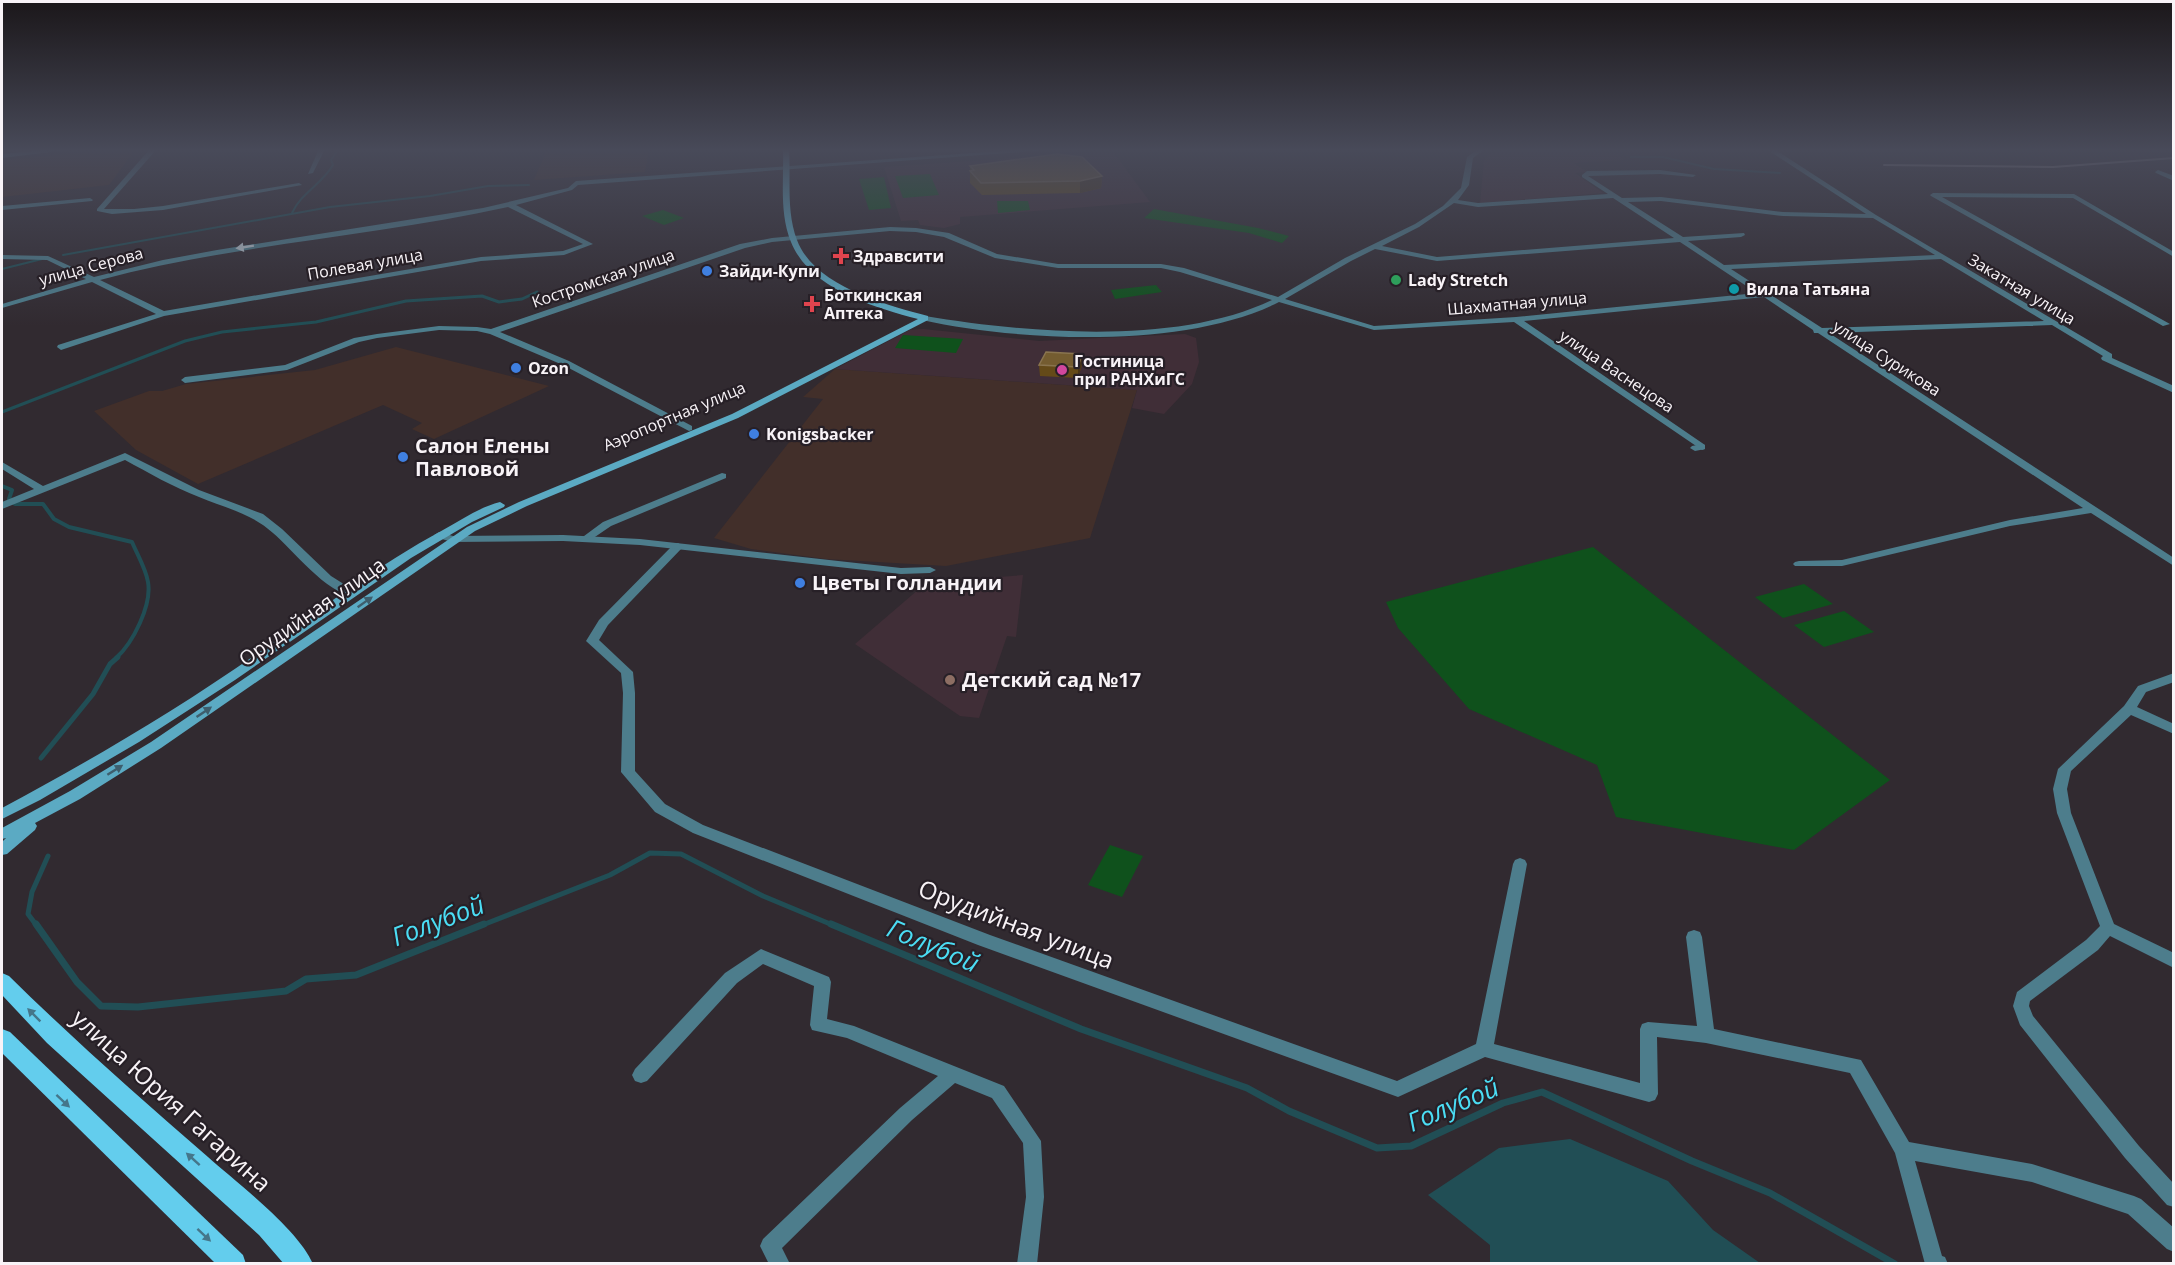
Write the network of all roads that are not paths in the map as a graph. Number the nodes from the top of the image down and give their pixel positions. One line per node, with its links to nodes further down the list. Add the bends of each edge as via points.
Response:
1 (101, 208): 2 (street, via 109,213)
2 (157, 208)
3 (491, 208): 22 (street, улица Серова, one-way to 22, via 206,254)
4 (516, 208): 26 (street, Полевая улица, via 589,244 564,253 498,257)
5 (790, 208): 14 (main road)
6 (1440, 208): 17 (street)
7 (1632, 208): 16 (street, улица Сурикова)
8 (1731, 208): 12 (street, via 1783,214)
9 (1862, 208): 12 (street, Закатная улица)
10 (1956, 208): 30 (street)
11 (2094, 208): 18 (street)
12 (1874, 216): 20 (street, Закатная улица)
13 (1741, 235): 16 (street)
14 (794, 238): 15 (street, Костромская улица); 27 (main road, via 804,258 838,286); 32 (street, Костромская улица, via 723,252)
15 (813, 240): 24 (street, Шахматная улица, via 890,229 931,231 1016,261 1058,266 1161,266)
16 (1680, 240): 17 (street, via 1437,259); 21 (street, улица Сурикова)
17 (1376, 247): 24 (street)
18 (2174, 255)
19 (2, 256): 22 (street, via 48,258)
20 (1944, 257): 21 (street); 29 (street, Закатная улица)
21 (1721, 267): 23 (street, улица Сурикова)
22 (92, 280): 25 (street, улица Серова); 26 (street)
23 (1763, 295): 28 (street, Шахматная улица); 31 (street, улица Сурикова)
24 (1279, 298): 27 (street, via 1260,308 1207,322 1116,332 1025,331); 28 (street, Шахматная улица, via 1374,328)
25 (2, 306)
26 (163, 314): 33 (street, Полевая улица)
27 (920, 316): 36 (main road, Аэропортная улица); 44 (main road, Аэропортная улица, via 735,416 524,504)
28 (1515, 319): 37 (street, улица Васнецова)
29 (2052, 323): 31 (street); 35 (street, Закатная улица, via 2107,357)
30 (2166, 324)
31 (1817, 331): 42 (street, улица Сурикова)
32 (492, 332): 34 (street, via 460,327 377,336 287,367); 36 (street, via 566,363)
33 (61, 347)
34 (185, 380)
35 (2174, 390)
36 (689, 428): 43 (main road, Аэропортная улица)
37 (1699, 447)
38 (2, 465): 40 (street)
39 (722, 476): 45 (street, via 607,524)
40 (42, 490): 41 (street); 50 (street, via 125,456 196,493 253,513 314,569)
41 (2, 506)
42 (2090, 510): 47 (street, улица Сурикова); 48 (street, via 2010,523 1842,563)
43 (439, 535): 44 (street); 50 (main road, Орудийная улица)
44 (453, 539): 45 (street); 55 (main road, Орудийная улица, one-way to 44, via 280,662)
45 (585, 539): 46 (street)
46 (678, 546): 49 (street, via 901,571); 67 (street, Орудийная улица, via 603,623 592,641 627,672 628,771 660,808 698,829 984,940 1398,1089)
47 (2174, 563)
48 (1799, 564)
49 (930, 570)
50 (352, 593): 54 (main road, Орудийная улица, via 260,658)
51 (2174, 677): 52 (street, via 2142,689)
52 (2129, 709): 53 (street); 61 (street, via 2065,769 2060,789 2064,813)
53 (2174, 730)
54 (66, 779): 56 (main road); 57 (main road, Орудийная улица)
55 (75, 795): 58 (main road, Орудийная улица); 59 (main road)
56 (2, 805)
57 (2, 814)
58 (2, 834)
59 (2, 850)
60 (1520, 864): 67 (street)
61 (2108, 928): 63 (street); 71 (street, via 2092,945 2023,997 2021,1006 2026,1020)
62 (1694, 937): 65 (street)
63 (2174, 962)
64 (2, 982): 74 (main road, улица Юрия Гагарина, one-way to 64, via 268,1226 54,1036)
65 (1706, 1035): 67 (street, via 1648,1029 1649,1094); 70 (street, via 1856,1066)
66 (2, 1040): 73 (main road, one-way to 73)
67 (1484, 1049)
68 (953, 1074): 69 (street, via 848,1031 818,1024 823,982 761,956 731,978); 75 (street, via 906,1114 770,1246); 76 (street, via 998,1092 1032,1141 1035,1197)
69 (640, 1075)
70 (1903, 1150): 72 (street, via 2032,1173 2134,1206); 77 (street, via 1934,1262)
71 (2174, 1198)
72 (2174, 1242)
73 (234, 1263)
74 (301, 1263)
75 (780, 1263)
76 (1027, 1263)
77 (1938, 1263)

